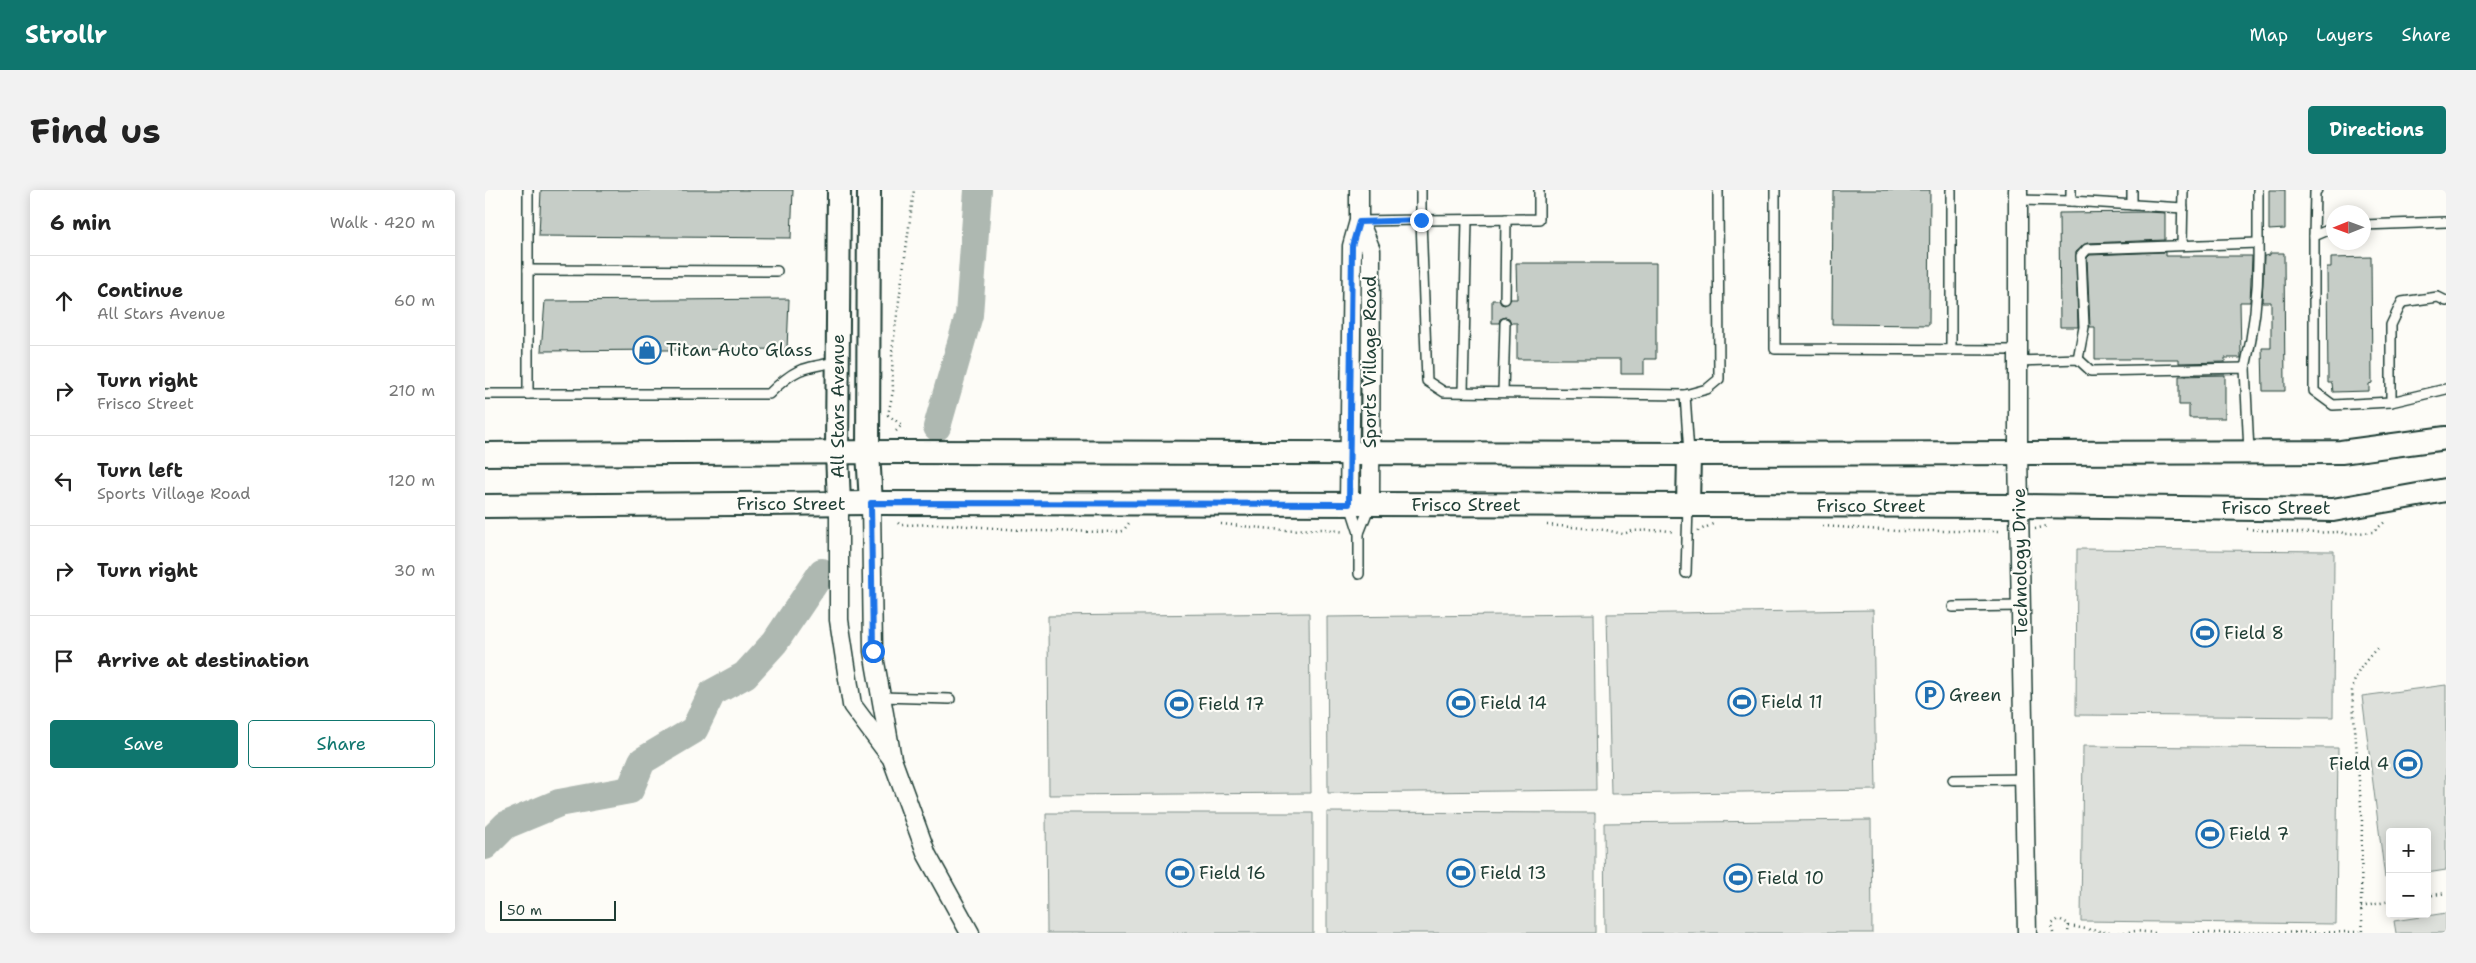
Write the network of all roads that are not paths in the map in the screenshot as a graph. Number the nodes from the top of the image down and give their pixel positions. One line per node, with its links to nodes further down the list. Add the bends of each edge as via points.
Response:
1 (528, 190): 29 (lane)
2 (839, 190): 37 (street, All Stars Avenue)
3 (869, 190): 48 (street, All Stars Avenue)
4 (1359, 190): 22 (street, Sports Village Road)
5 (1421, 190): 20 (lane)
6 (1539, 190): 19 (lane, via 1539,219)
7 (1718, 190): 44 (lane, via 1719,379 1707,389)
8 (1775, 190): 34 (lane, via 1775,349)
9 (1951, 190): 34 (lane)
10 (2071, 190): 16 (lane)
11 (2132, 190): 17 (lane)
12 (2183, 190): 18 (lane)
13 (2258, 190): 27 (lane)
14 (2317, 190): 26 (lane)
15 (2018, 195): 16 (lane); 35 (street, Technology Drive)
16 (2071, 201): 17 (lane)
17 (2132, 205): 18 (lane)
18 (2183, 208): 28 (lane)
19 (1506, 219): 21 (lane); 31 (lane)
20 (1421, 220): 21 (lane); 22 (lane); 40 (lane, via 1427,381 1444,392)
21 (1467, 220): 40 (lane)
22 (1359, 222): 49 (street, Sports Village Road, via 1371,250)
23 (2446, 222): 24 (lane)
24 (2371, 225)
25 (2326, 231): 26 (lane)
26 (2314, 236): 45 (lane, via 2314,391 2333,405)
27 (2258, 242): 28 (lane); 38 (lane, via 2257,296)
28 (2182, 245): 36 (lane, via 2087,248 2081,256 2084,327)
29 (528, 270): 30 (lane); 43 (lane)
30 (777, 271)
31 (1505, 299)
32 (2446, 301): 45 (lane, via 2438,298 2402,302 2391,326)
33 (1505, 323): 41 (lane)
34 (1951, 350): 35 (lane)
35 (2018, 356): 36 (lane); 50 (street, Technology Drive)
36 (2078, 359): 38 (lane, via 2091,370)
37 (837, 362): 43 (lane, via 800,369 769,394); 47 (street, All Stars Avenue)
38 (2245, 368): 51 (lane)
39 (2446, 389): 45 (lane)
40 (1463, 392): 41 (lane)
41 (1503, 392): 44 (lane)
42 (485, 394): 43 (lane)
43 (528, 394)
44 (1685, 395): 53 (lane)
45 (2391, 402)
46 (2446, 438): 51 (street, via 2341,452)
47 (837, 452): 48 (street); 52 (street); 56 (street, All Stars Avenue)
48 (868, 452): 49 (street); 55 (street, All Stars Avenue)
49 (1360, 452): 53 (street); 57 (street, Sports Village Road)
50 (2018, 452): 51 (street); 53 (street); 60 (street, Technology Drive)
51 (2249, 452)
52 (485, 454)
53 (1689, 454): 59 (street)
54 (2446, 490): 60 (street, Frisco Street, via 2333,510)
55 (871, 503): 56 (street, Frisco Street); 57 (street, Frisco Street); 66 (street, All Stars Avenue, via 873,651)
56 (839, 504): 58 (street, Frisco Street); 68 (street, All Stars Avenue, via 839,620 852,705)
57 (1360, 504): 59 (street, Frisco Street); 61 (lane); 61 (lane)
58 (485, 506)
59 (1688, 506): 60 (street, Frisco Street); 62 (lane)
60 (2019, 506): 64 (street, Technology Drive)
61 (1359, 533): 63 (lane)
62 (1686, 573)
63 (1359, 574)
64 (2021, 606): 65 (lane); 69 (street, Technology Drive)
65 (1953, 607)
66 (881, 697): 67 (lane); 68 (street, All Stars Avenue)
67 (950, 699)
68 (891, 759): 71 (street, All Stars Avenue, via 927,856)
69 (2024, 779): 70 (lane); 72 (street, Technology Drive)
70 (1953, 780)
71 (970, 933)
72 (2027, 933)

